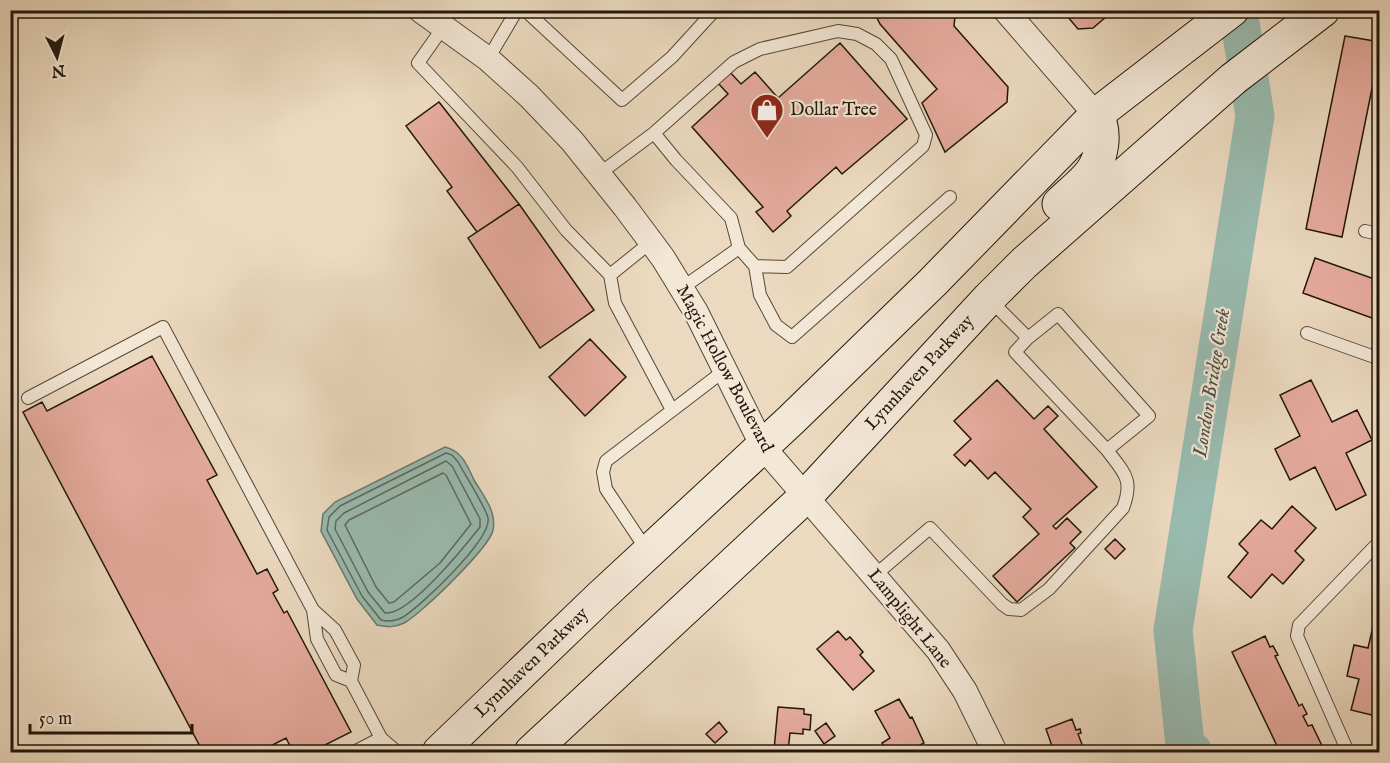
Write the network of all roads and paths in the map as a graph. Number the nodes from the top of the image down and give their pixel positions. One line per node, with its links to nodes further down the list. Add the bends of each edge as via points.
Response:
1 (420, 10): 8 (street, Magic Hollow Boulevard)
2 (517, 10): 9 (lane)
3 (525, 10): 4 (lane, via 622,100 672,57)
4 (715, 10)
5 (1005, 10): 10 (street)
6 (1232, 10): 10 (main road, Lynnhaven Parkway)
7 (1317, 15): 21 (main road, Lynnhaven Parkway, via 1233,79)
8 (444, 26): 9 (street, Magic Hollow Boulevard); 19 (lane, via 418,63 517,167 566,230)
9 (488, 59): 12 (street, Magic Hollow Boulevard, via 573,141)
10 (1096, 115): 21 (main road, via 1102,140 1091,173 1013,255); 28 (main road, Lynnhaven Parkway, via 932,283)
11 (654, 133): 12 (lane); 17 (lane, via 731,218); 18 (lane, via 734,62 760,49 838,32 856,34 876,44 891,59 926,135 923,146 787,267)
12 (599, 174): 16 (street, Magic Hollow Boulevard)
13 (950, 197): 18 (lane, via 792,337 777,325 760,295)
14 (1365, 231): 15 (lane)
15 (1380, 234)
16 (651, 242): 19 (lane); 20 (street, Magic Hollow Boulevard)
17 (738, 248): 18 (lane); 20 (lane)
18 (755, 266)
19 (610, 275): 27 (lane, via 615,303)
20 (682, 288): 25 (street, Magic Hollow Boulevard)
21 (988, 298): 23 (lane); 30 (main road, Lynnhaven Parkway)
22 (1307, 333): 24 (lane)
23 (1028, 338): 29 (lane, via 1015,352); 29 (lane, via 1058,314 1149,416)
24 (1380, 358)
25 (725, 370): 27 (lane); 28 (street, Magic Hollow Boulevard)
26 (28, 398): 34 (lane, via 163,327)
27 (672, 410): 32 (lane, via 606,461 603,472 606,489)
28 (763, 447): 30 (street, Magic Hollow Boulevard); 32 (main road, Lynnhaven Parkway)
29 (1107, 450): 33 (lane, via 1126,475 1129,492 1123,508 1049,589 1021,610 1002,604 930,528)
30 (806, 496): 33 (street, Lamplight Lane); 40 (main road, Lynnhaven Parkway)
31 (1380, 541): 42 (lane, via 1299,625 1297,636)
32 (648, 553): 39 (main road, Lynnhaven Parkway)
33 (874, 576): 41 (street, Lamplight Lane, via 938,650 965,691)
34 (313, 610): 35 (lane, via 335,630 345,647 354,665); 35 (lane, via 317,639 326,657 336,675)
35 (351, 681): 36 (lane)
36 (381, 738): 37 (lane); 38 (lane)
37 (354, 753)
38 (397, 753)
39 (439, 753)
40 (531, 753)
41 (995, 753)
42 (1348, 753)

